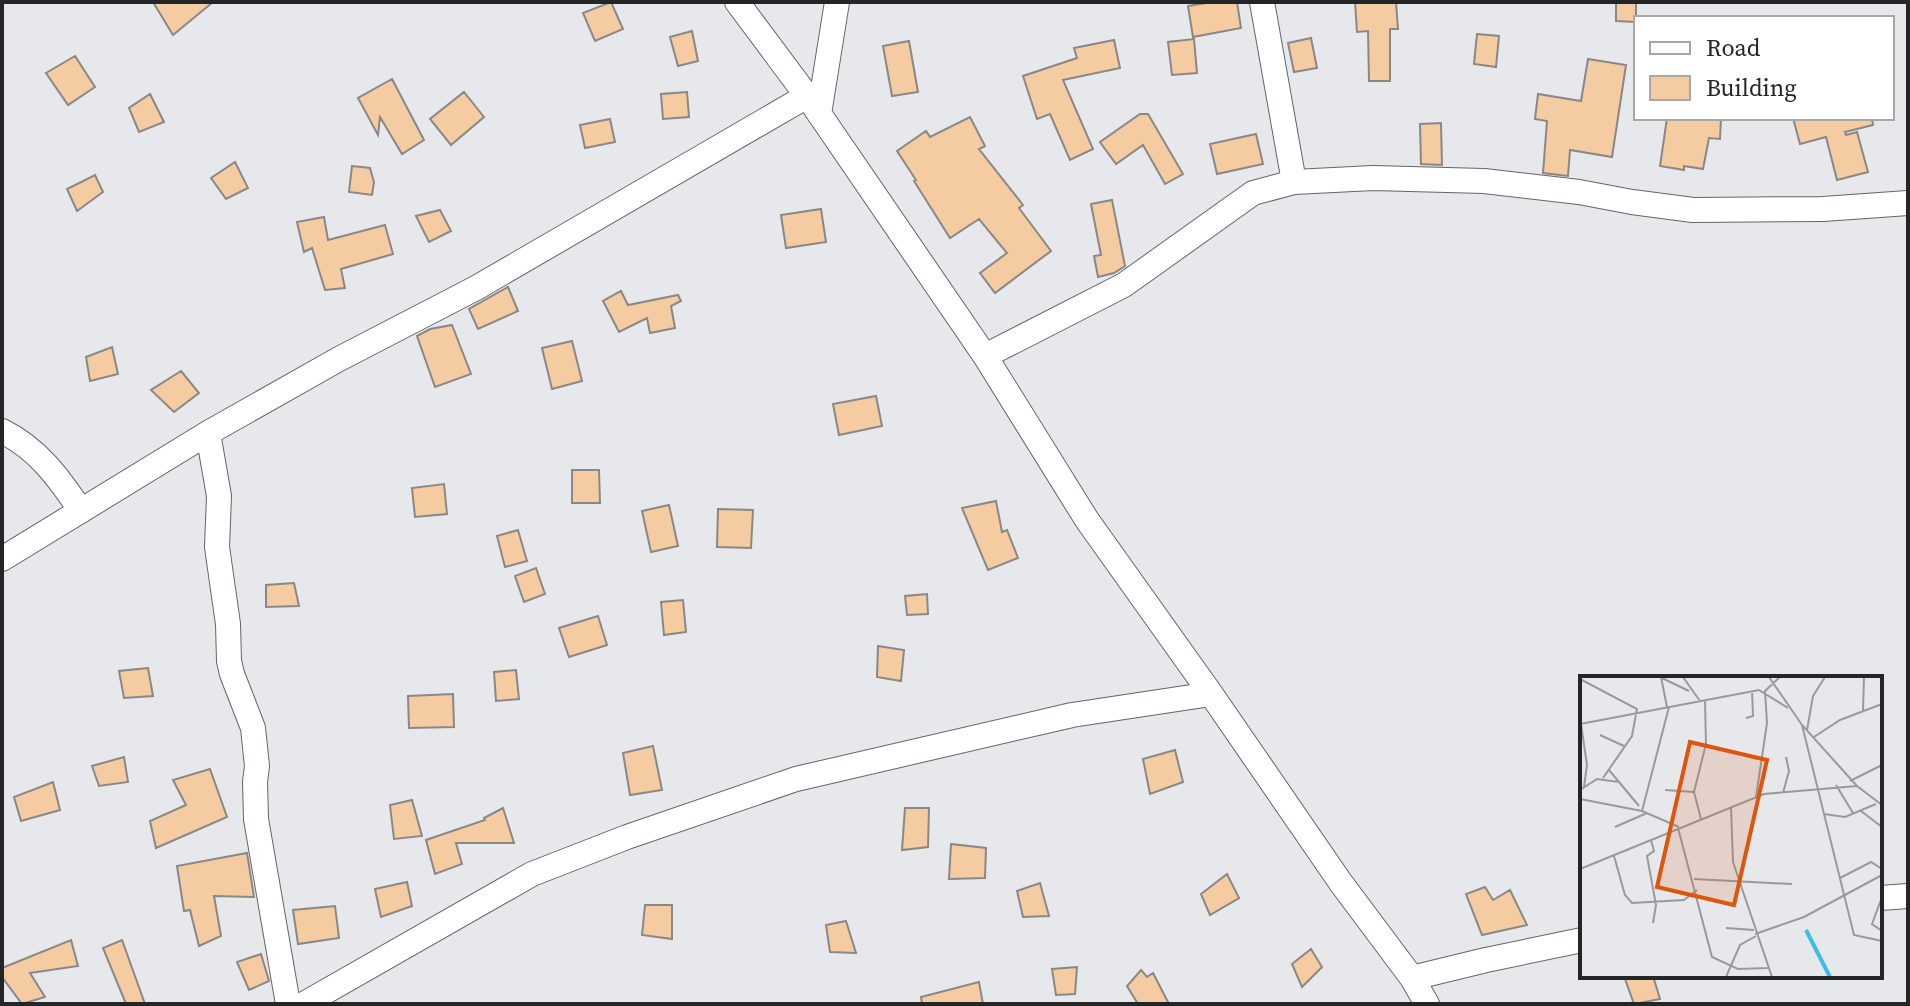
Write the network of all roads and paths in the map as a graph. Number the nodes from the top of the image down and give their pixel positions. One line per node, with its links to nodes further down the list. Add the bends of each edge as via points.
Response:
1 (737, 2): 4 (street)
2 (837, 2): 4 (street)
3 (1262, 2): 5 (street)
4 (813, 105): 7 (street); 9 (street, via 605,211 476,288)
5 (1294, 182): 6 (street, via 1484,181 1693,210); 7 (street, via 1253,193 1124,285)
6 (1908, 203)
7 (985, 356): 12 (street, via 1087,520)
8 (2, 431): 10 (street, via 38,454)
9 (208, 433): 10 (street); 17 (street, via 219,496 217,547 229,661 253,728 256,819)
10 (81, 511): 11 (street)
11 (2, 559)
12 (1211, 694): 16 (street); 18 (street, via 1072,715 753,793 532,874)
13 (1908, 896): 14 (street)
14 (1882, 898)
15 (1580, 940): 16 (street)
16 (1412, 978): 19 (street)
17 (288, 1004)
18 (304, 1004)
19 (1427, 1004)

